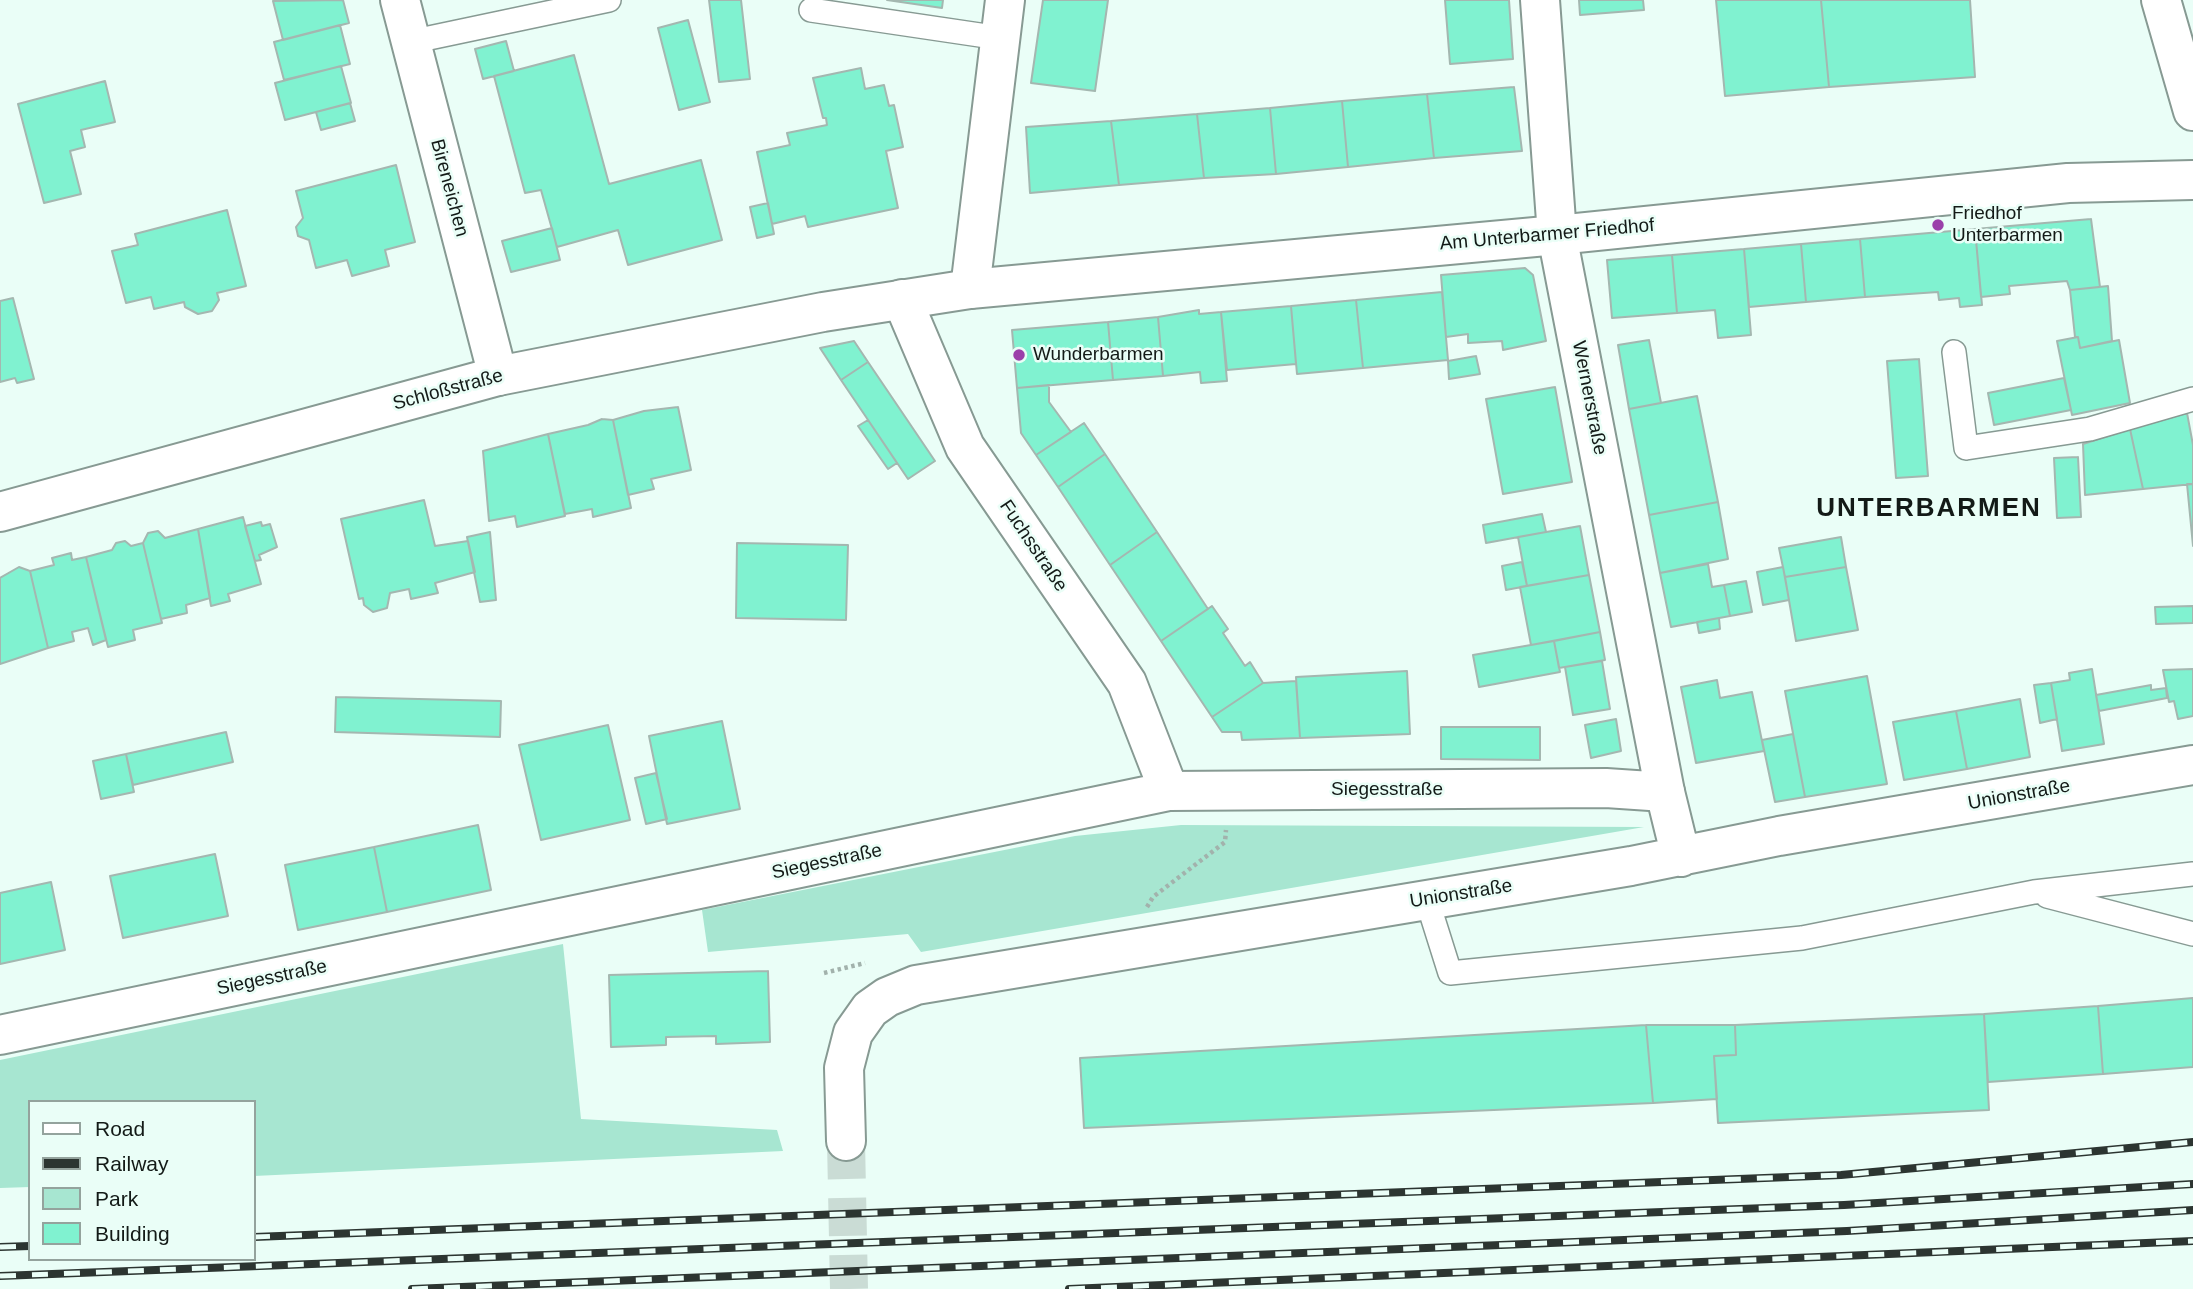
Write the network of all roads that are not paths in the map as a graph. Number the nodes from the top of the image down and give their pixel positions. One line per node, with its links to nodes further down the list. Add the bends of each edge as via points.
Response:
1 (400, 0): 8 (street, Bireneichen)
2 (609, 0): 8 (lane)
3 (1005, 0): 7 (street)
4 (1540, 0): 11 (street, Wernerstraße)
5 (2161, 0): 9 (street)
6 (811, 10): 7 (lane)
7 (1000, 38): 12 (street)
8 (410, 42): 15 (street, Bireneichen)
9 (2193, 111)
10 (2193, 180): 11 (street, Am Unterbarmer Friedhof, via 2068,183)
11 (1557, 235): 12 (street, Am Unterbarmer Friedhof); 20 (street, Wernerstraße)
12 (970, 289): 13 (street, Am Unterbarmer Friedhof)
13 (902, 299): 15 (street, Schloßstraße); 19 (street, Fuchsstraße, via 965,447 1126,683)
14 (1954, 352): 16 (lane, via 1966,448 2090,429)
15 (498, 376): 17 (street, Schloßstraße)
16 (2193, 399)
17 (0, 512)
18 (2193, 765): 21 (street, Unionstraße)
19 (1169, 791): 20 (street, Siegesstraße, via 1606,788); 26 (street, Siegesstraße)
20 (1665, 792): 21 (street, Wernerstraße)
21 (1681, 857): 24 (street, Unionstraße)
22 (2193, 874): 23 (lane)
23 (2034, 892): 24 (lane, via 1802,938 1450,972); 25 (lane)
24 (1427, 900): 27 (street, Unionstraße, via 916,985 870,1009 853,1033 844,1068)
25 (2193, 934)
26 (0, 1035)
27 (846, 1140)

